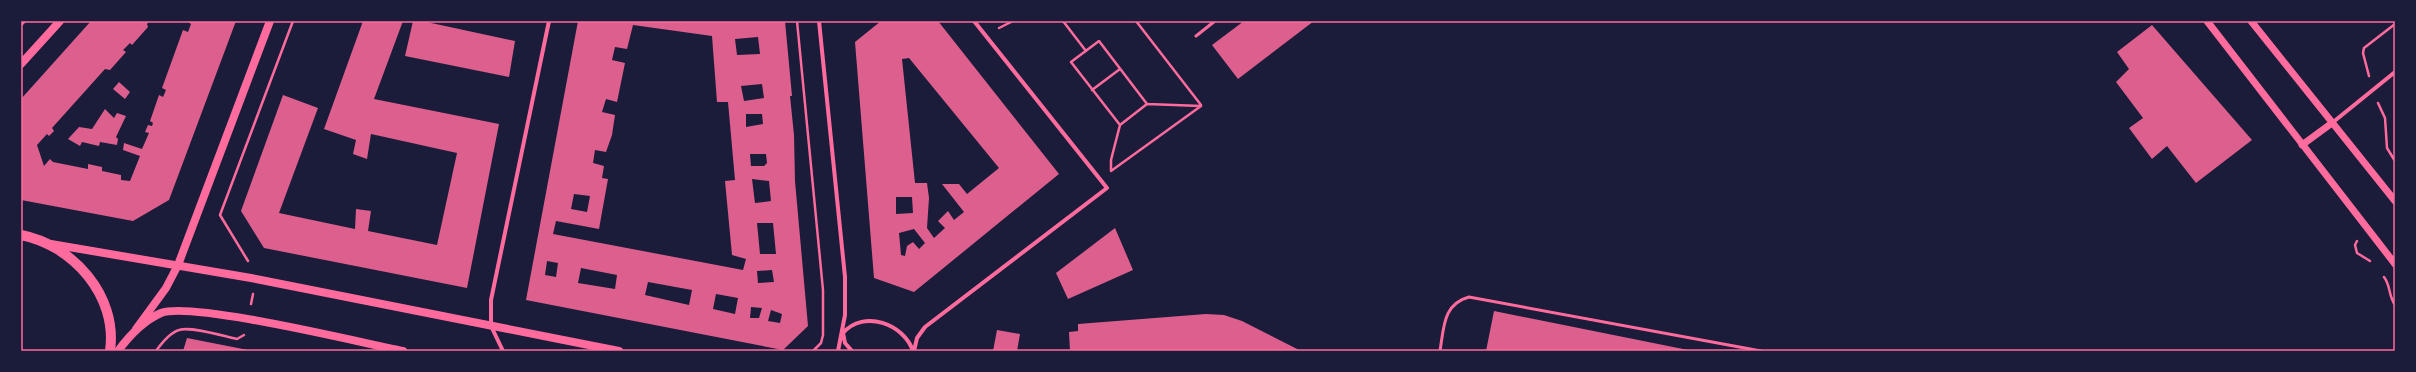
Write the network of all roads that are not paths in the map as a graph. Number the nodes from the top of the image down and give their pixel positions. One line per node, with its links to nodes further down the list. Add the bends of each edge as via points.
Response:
1 (60, 21): 10 (main road)
2 (270, 21): 18 (main road)
3 (549, 21): 19 (street, via 491,300)
4 (819, 21): 21 (street, via 844,277)
5 (974, 21): 29 (street, via 1107,188 925,326 917,338)
6 (1215, 21): 9 (lane)
7 (2207, 21): 13 (street)
8 (2251, 21): 12 (street)
9 (1196, 36)
10 (21, 64)
11 (2395, 72): 12 (street)
12 (2332, 123): 13 (street); 14 (street)
13 (2302, 145): 17 (street)
14 (2395, 201)
15 (21, 235): 16 (main road)
16 (46, 243): 18 (main road); 22 (main road, via 69,255 85,271 97,290 108,315 112,340)
17 (2395, 264)
18 (178, 265): 19 (main road); 20 (main road, via 166,288)
19 (491, 326): 25 (street); 26 (main road)
20 (136, 329): 23 (main road); 24 (main road, via 161,313 188,311 248,320)
21 (844, 333): 27 (street); 28 (street, via 845,343); 29 (street, via 849,327 860,322 889,324 902,332 909,340)
22 (110, 351)
23 (118, 351)
24 (403, 351)
25 (503, 351)
26 (619, 351)
27 (838, 351)
28 (852, 351)
29 (913, 351)
30 (1440, 351): 31 (lane, via 1450,309 1458,300 1469,297)
31 (1761, 351)

